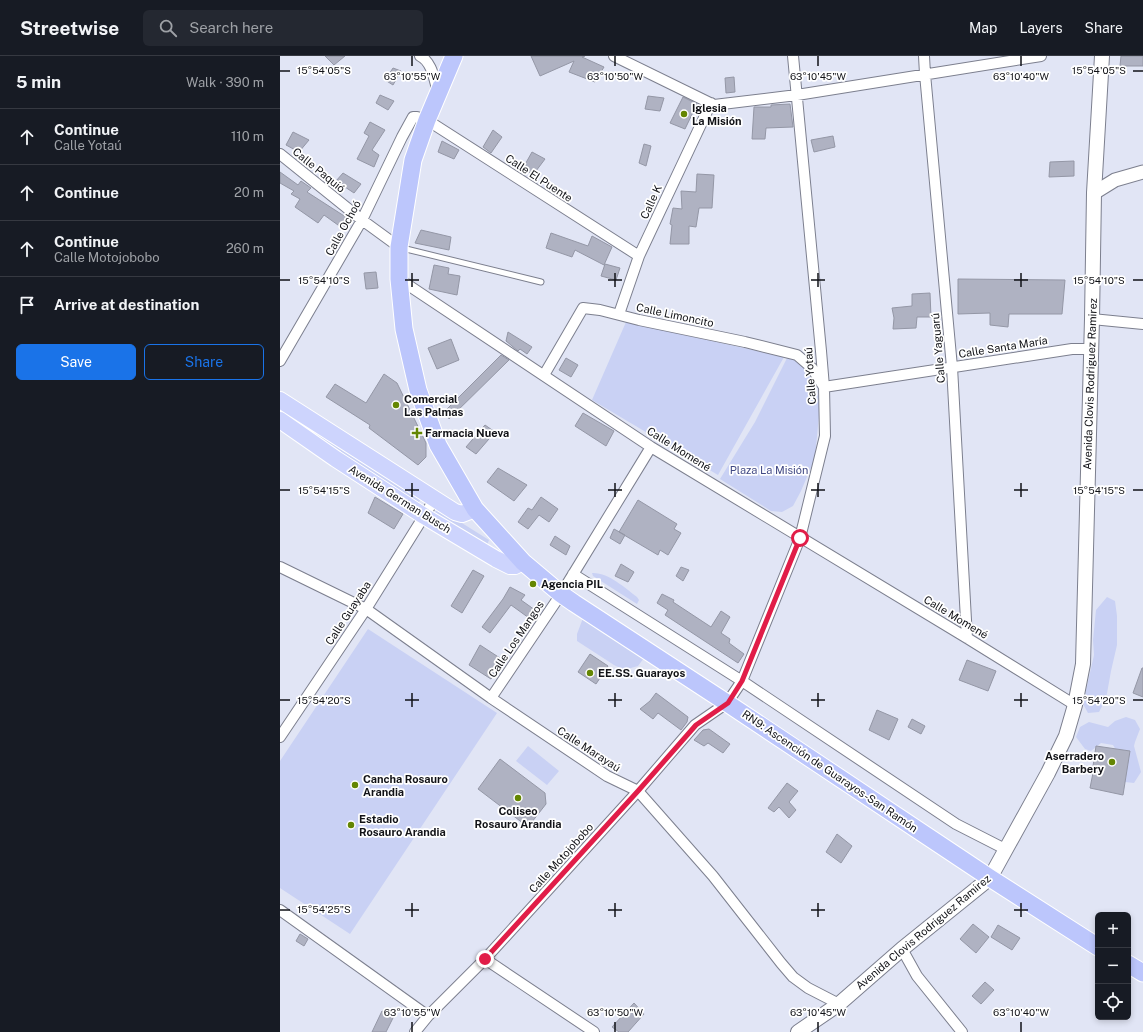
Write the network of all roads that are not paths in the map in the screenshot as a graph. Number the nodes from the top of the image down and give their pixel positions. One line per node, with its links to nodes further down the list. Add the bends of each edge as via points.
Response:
1 (454, 56): 9 (highway, RN9: Ascención de Guarayos-San Ramón)
2 (614, 56): 11 (street)
3 (793, 56): 10 (street, Calle Yotaú)
4 (924, 56): 8 (street, Calle Yaguarú)
5 (1041, 56): 8 (street)
6 (1102, 56): 15 (main road, Avenida Clovis Rodriguez Ramirez)
7 (426, 57): 9 (street)
8 (925, 74): 10 (street); 26 (street, Calle Yaguarú)
9 (438, 92): 12 (highway, RN9: Ascención de Guarayos-San Ramón)
10 (797, 95): 11 (street, via 714,105); 28 (street, Calle Yotaú)
11 (711, 103): 18 (street, Calle K)
12 (427, 120): 16 (street, Calle Ochoó, via 413,117); 17 (highway, RN9: Ascención de Guarayos-San Ramón, via 413,160); 18 (street, Calle El Puente)
13 (280, 154): 16 (street, Calle Paquió)
14 (1143, 172): 15 (street, via 1115,180)
15 (1094, 193): 22 (main road, Avenida Clovis Rodriguez Ramirez)
16 (362, 220): 17 (street, Calle Paquió); 25 (street, Calle Ochoó)
17 (400, 248): 19 (highway, RN9: Ascención de Guarayos-San Ramón); 20 (lane)
18 (639, 256): 21 (street, Calle K)
19 (399, 279): 27 (street, Calle Momené); 33 (highway, RN9: Ascención de Guarayos-San Ramón, via 404,329 418,390 438,445)
20 (541, 282)
21 (619, 314): 27 (street, Calle Limoncito, via 583,308); 28 (street, Calle Limoncito, via 797,355 812,368)
22 (1092, 319): 23 (street); 24 (main road, Avenida Clovis Rodriguez Ramirez)
23 (1143, 324)
24 (1091, 349): 26 (street, Calle Santa María, via 1072,349); 45 (main road, Avenida Clovis Rodriguez Ramirez, via 1082,664)
25 (280, 361)
26 (952, 367): 28 (street, Calle Santa María); 41 (street, Calle Yaguarú)
27 (544, 375): 31 (street, Calle Momené)
28 (824, 387): 35 (street, Calle Yotaú, via 825,436)
29 (280, 400): 32 (main road, Avenida German Busch)
30 (280, 420): 34 (main road, Avenida German Busch)
31 (651, 447): 35 (street, Calle Momené); 38 (street, Calle Los Mangos)
32 (434, 500): 33 (main road, Avenida German Busch, via 462,514); 34 (street, Calle Guayaba)
33 (475, 509): 36 (highway, RN9: Ascención de Guarayos-San Ramón)
34 (424, 516): 36 (main road, Avenida German Busch, via 510,566); 40 (street, Calle Guayaba)
35 (800, 538): 41 (street, Calle Momené); 42 (street, Calle Yotaú)
36 (523, 562): 39 (highway, RN9: Ascención de Guarayos-San Ramón)
37 (280, 567): 40 (street, Calle Marayaú)
38 (573, 574): 39 (street, Calle Los Mangos); 42 (street)
39 (561, 594): 43 (street, Calle Los Mangos); 44 (highway, RN9: Ascención de Guarayos-San Ramón)
40 (366, 609): 43 (street, Calle Marayaú); 46 (street, Calle Guayaba)
41 (968, 638): 45 (street, Calle Momené)
42 (742, 681): 44 (street, Calle Yotaú); 48 (street, via 956,824)
43 (491, 698): 47 (street, Calle Marayaú, via 607,776)
44 (728, 703): 47 (street, Calle Motojobobo, via 696,725); 49 (highway, RN9: Ascención de Guarayos-San Ramón)
45 (1075, 706): 48 (main road, Avenida Clovis Rodriguez Ramirez, via 1066,736 1048,773)
46 (280, 737)
47 (638, 791): 53 (street, Calle Motojobobo); 56 (street, Calle Marayaú, via 713,876 793,977)
48 (1005, 849): 49 (main road, Avenida Clovis Rodriguez Ramirez)
49 (990, 878): 51 (highway, RN9: Ascención de Guarayos-San Ramón); 52 (main road, Avenida Clovis Rodriguez Ramirez)
50 (280, 910): 57 (street)
51 (1095, 945)
52 (902, 949): 56 (main road, Avenida Clovis Rodriguez Ramirez); 61 (street, via 917,976)
53 (485, 959): 57 (street, Calle Motojobobo); 59 (street)
54 (1131, 966): 55 (highway)
55 (1143, 973)
56 (839, 1004): 60 (main road, Avenida Clovis Rodriguez Ramirez)
57 (428, 1016): 58 (street, Calle Motojobobo)
58 (415, 1032)
59 (594, 1032)
60 (798, 1032)
61 (962, 1032)

